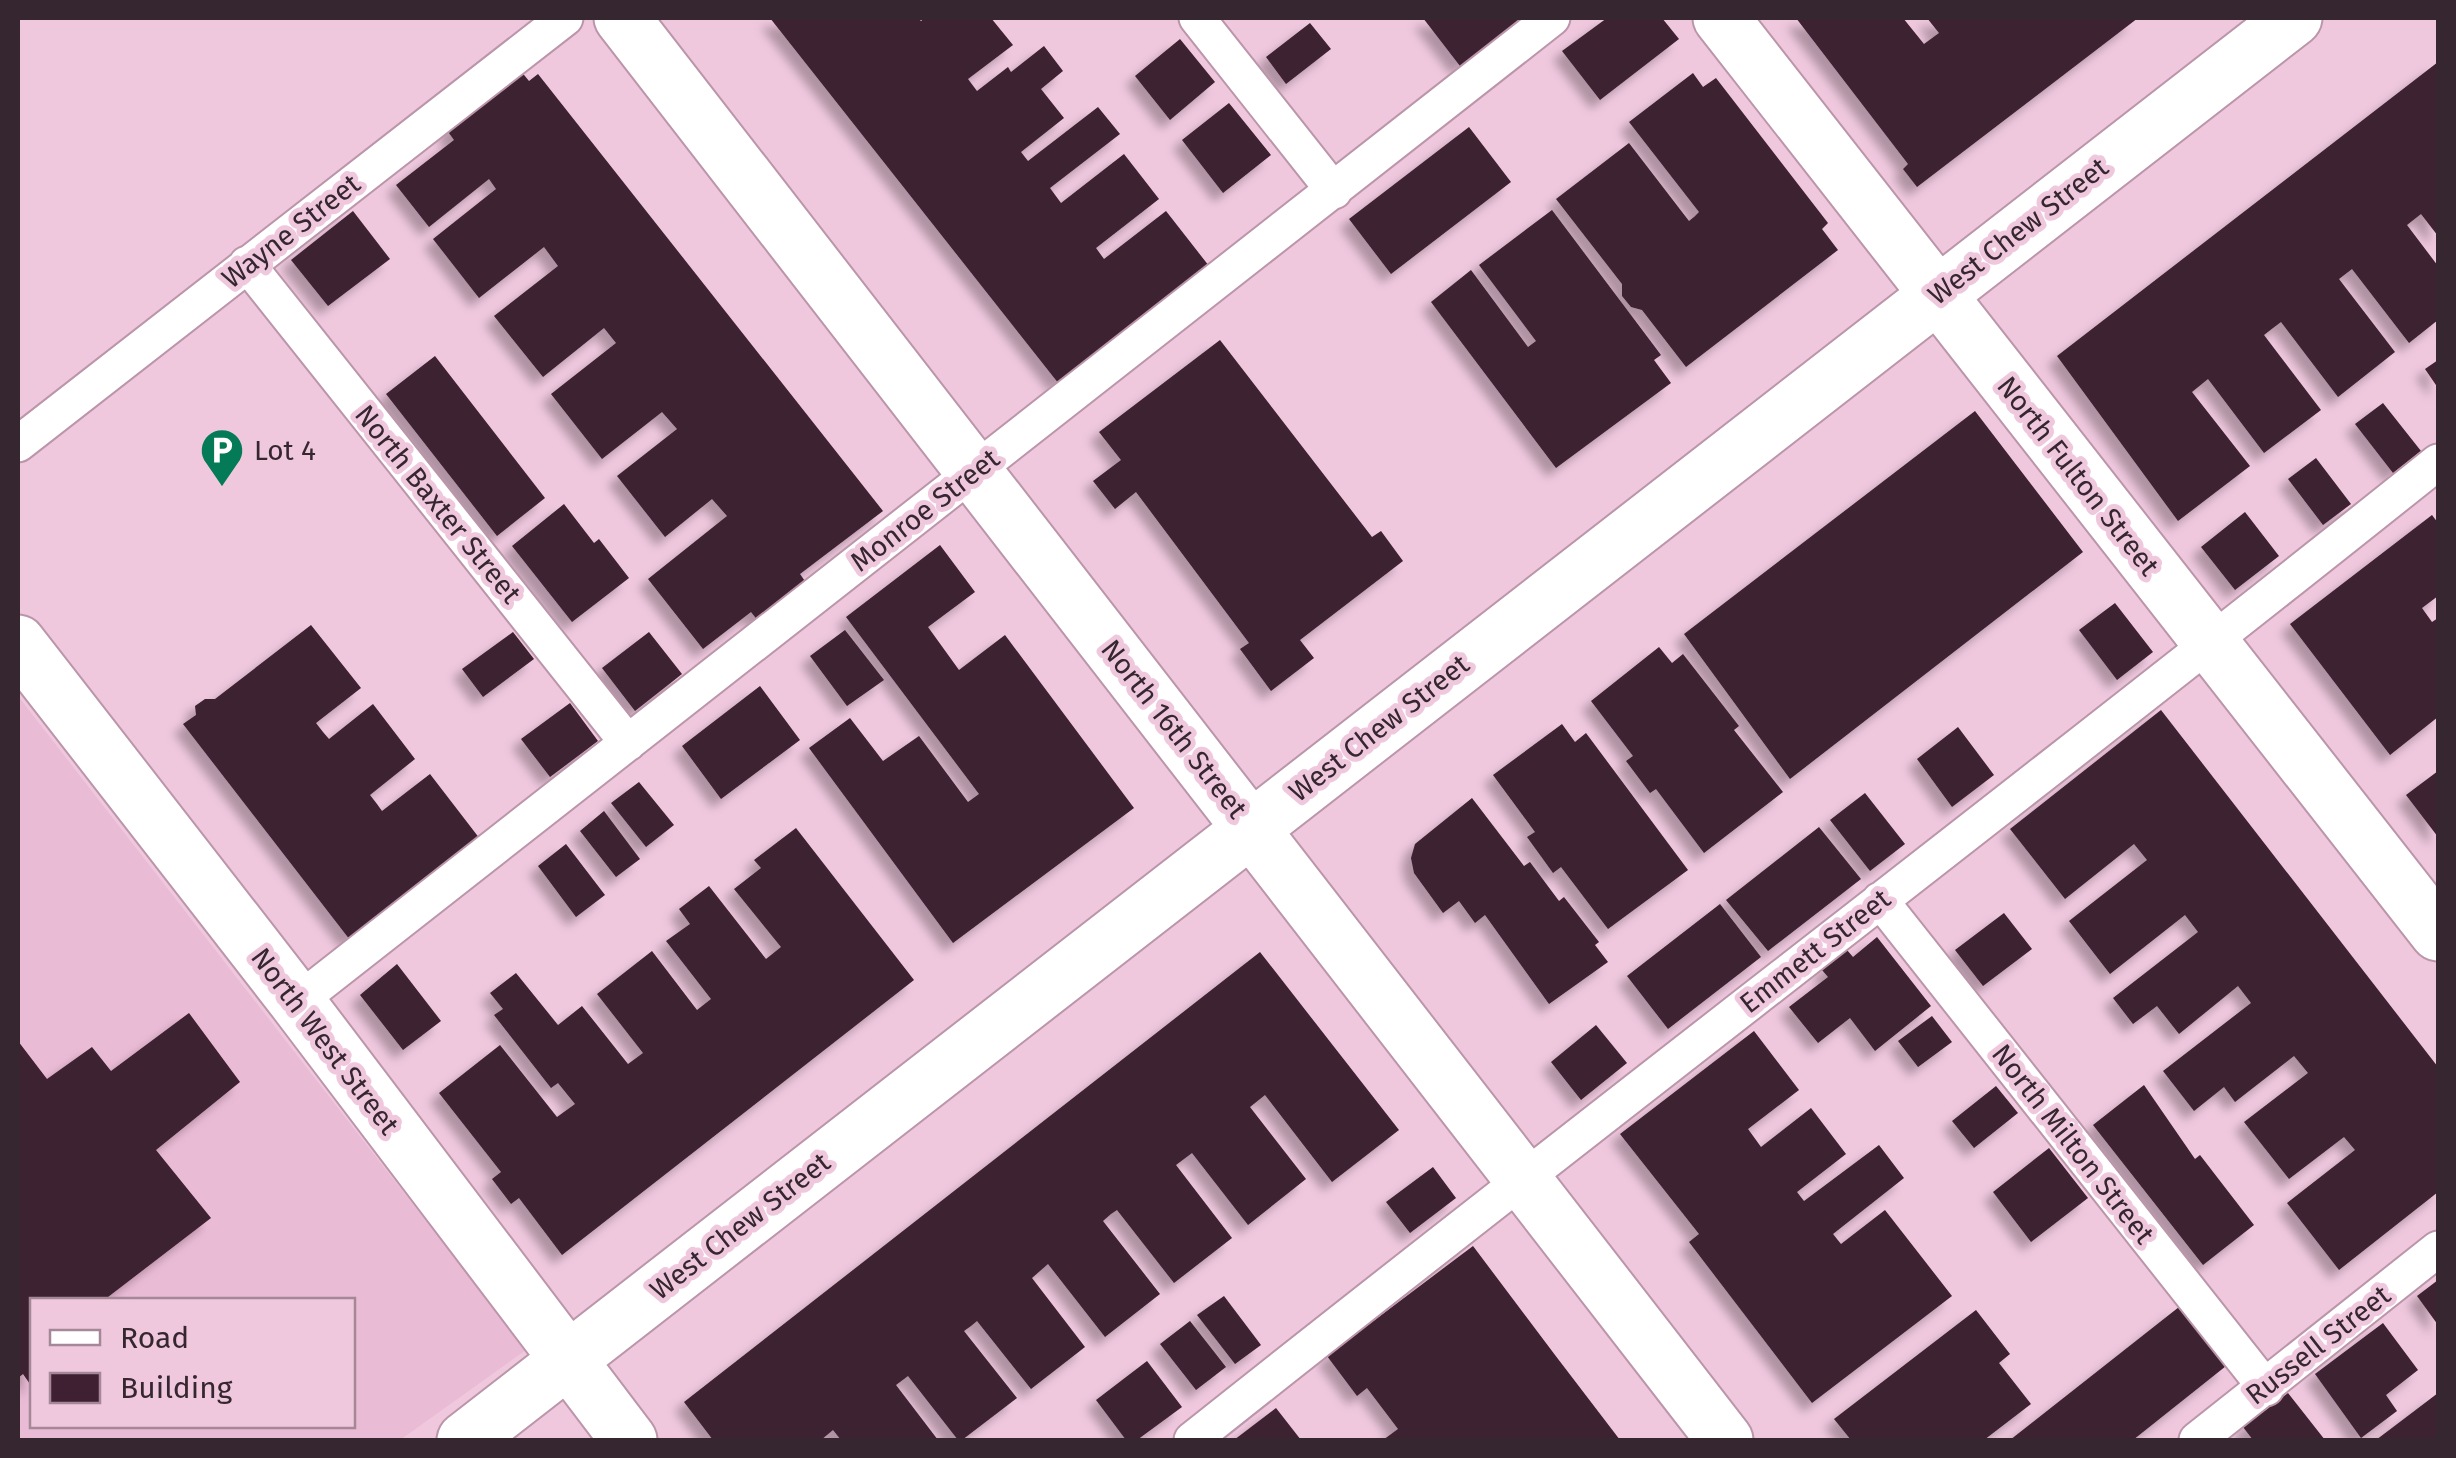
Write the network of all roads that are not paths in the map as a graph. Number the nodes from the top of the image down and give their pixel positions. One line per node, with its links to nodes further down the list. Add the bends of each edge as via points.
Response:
1 (564, 18): 8 (lane, Wayne Street)
2 (622, 18): 12 (street, North 16th Street)
3 (1197, 18): 7 (lane)
4 (1552, 18): 7 (lane, Monroe Street)
5 (1720, 18): 9 (street, North Fulton Street)
6 (2294, 18): 9 (street, West Chew Street)
7 (1334, 191): 12 (lane, Monroe Street)
8 (247, 264): 10 (lane, Wayne Street); 15 (lane, North Baxter Street)
9 (1936, 296): 14 (street, North Fulton Street); 16 (street, West Chew Street)
10 (18, 444)
11 (2438, 462): 14 (lane, Emmett Street)
12 (974, 471): 15 (lane, Monroe Street); 16 (street, North 16th Street)
13 (18, 643): 19 (street, North West Street)
14 (2211, 644): 17 (lane, Emmett Street); 18 (street, North Fulton Street)
15 (628, 743): 19 (lane, Monroe Street)
16 (1251, 828): 20 (street, North 16th Street); 22 (street, West Chew Street)
17 (1880, 900): 20 (lane, Emmett Street); 23 (lane, North Milton Street)
18 (2438, 933)
19 (296, 1002): 22 (street, North West Street)
20 (1522, 1178): 26 (lane, Emmett Street); 27 (street, North 16th Street)
21 (2438, 1250): 23 (lane, Russell Street)
22 (567, 1361): 24 (street, West Chew Street); 25 (street, North West Street)
23 (2266, 1388): 28 (lane, Russell Street)
24 (464, 1440)
25 (629, 1440)
26 (1192, 1440)
27 (1725, 1440)
28 (2197, 1440)

